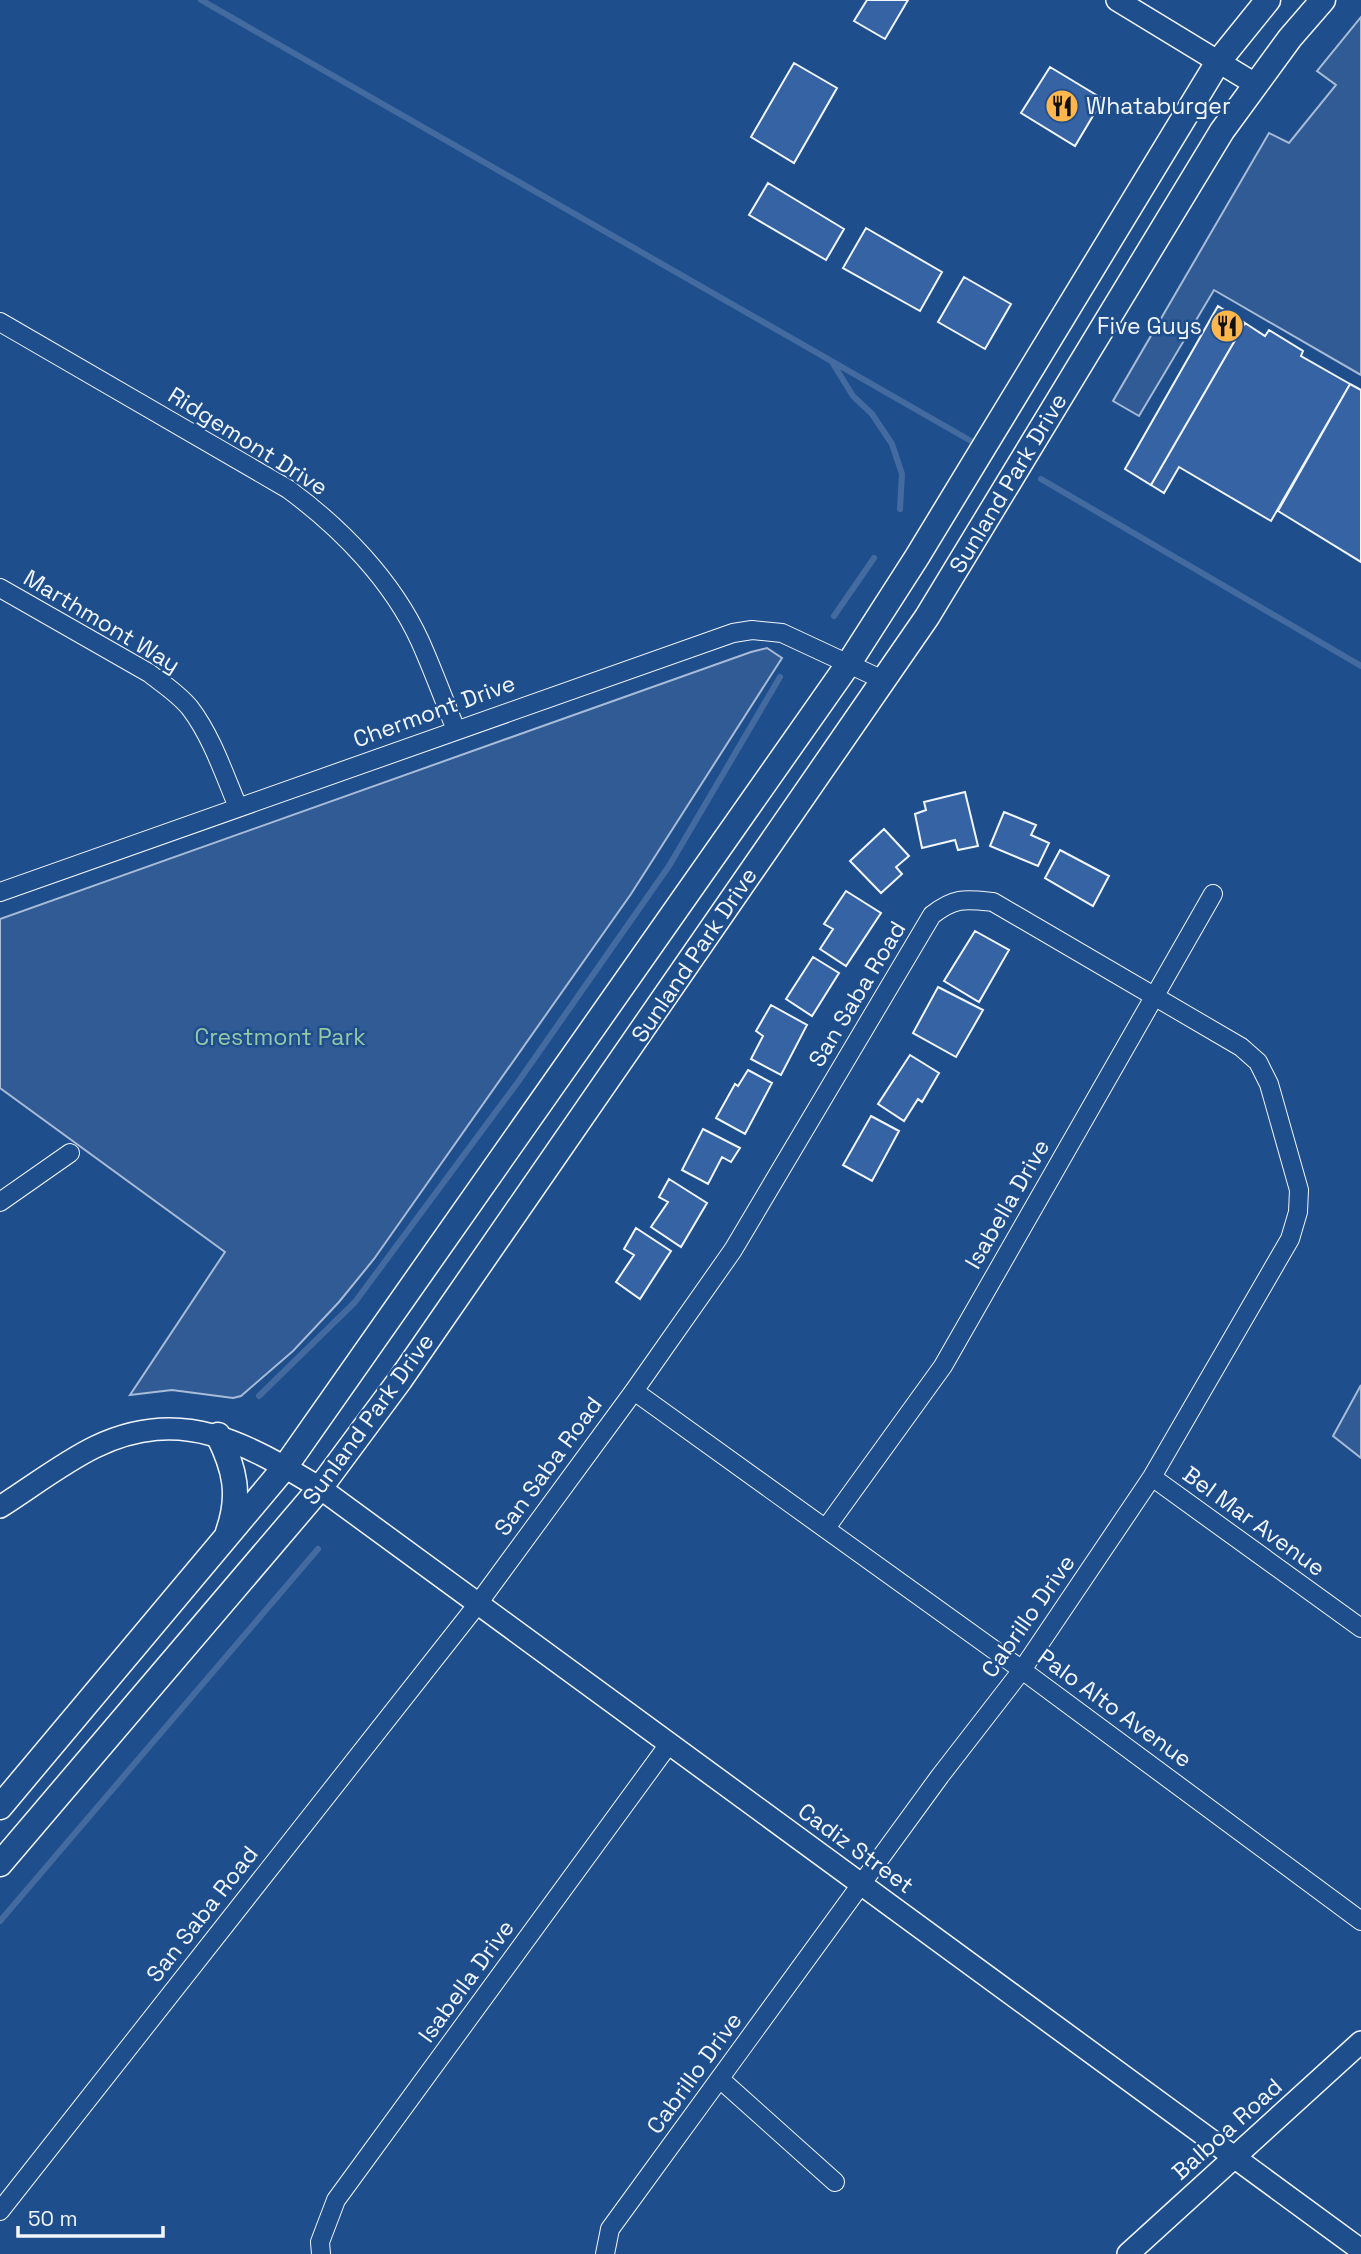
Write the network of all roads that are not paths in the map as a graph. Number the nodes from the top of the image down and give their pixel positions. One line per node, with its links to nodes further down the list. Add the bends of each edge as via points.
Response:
1 (1117, 0): 4 (street)
2 (1268, 0): 4 (main road, Sunland Park Drive)
3 (1323, 0): 5 (main road, Sunland Park Drive)
4 (1218, 62): 5 (street); 8 (main road, Sunland Park Drive)
5 (1255, 84): 9 (main road, Sunland Park Drive, via 927,617)
6 (0, 322): 10 (street, Ridgemont Drive, via 288,489 314,509 372,567 398,604 419,639)
7 (0, 588): 11 (street, Marthmont Way, via 171,689 205,731)
8 (849, 663): 9 (street, Chermont Drive); 10 (street, Chermont Drive, via 782,633 733,633); 19 (main road, Sunland Park Drive)
9 (883, 680): 21 (main road, Sunland Park Drive, via 400,1380)
10 (456, 730): 11 (street, Chermont Drive)
11 (238, 807): 12 (street, Chermont Drive)
12 (0, 891)
13 (1213, 894): 14 (street, Isabella Drive)
14 (1154, 996): 17 (street, San Saba Road, via 993,902 968,899 947,903 932,915 733,1250); 20 (street, Cabrillo Drive, via 1241,1047 1258,1062 1269,1084 1299,1190 1290,1239); 23 (street, Isabella Drive, via 943,1366)
15 (70, 1153): 16 (street)
16 (0, 1202)
17 (634, 1391): 23 (street, Palo Alto Avenue); 25 (street, San Saba Road)
18 (218, 1435): 19 (street, Cadiz Street); 22 (street, Cadiz Street, via 187,1428 153,1428 127,1435 94,1447); 24 (main road, via 232,1463 235,1508)
19 (285, 1467): 21 (street, Cadiz Street); 24 (main road, Sunland Park Drive)
20 (1152, 1477): 26 (street, Bel Mar Avenue); 27 (street, Cabrillo Drive)
21 (320, 1488): 25 (street, Cadiz Street); 30 (main road, Sunland Park Drive)
22 (0, 1507)
23 (827, 1528): 27 (street, Palo Alto Avenue)
24 (227, 1536): 29 (main road, Sunland Park Drive)
25 (477, 1605): 28 (street, Cadiz Street); 37 (street, San Saba Road)
26 (1361, 1629)
27 (1022, 1670): 31 (street, Cabrillo Drive); 32 (street, Palo Alto Avenue)
28 (669, 1744): 31 (street, Cadiz Street); 39 (street, Isabella Drive, via 336,2200 320,2242)
29 (0, 1807)
30 (0, 1864)
31 (861, 1883): 34 (street, Cabrillo Drive); 35 (street, Cadiz Street)
32 (1361, 1921)
33 (1361, 2042): 35 (street, Balboa Road)
34 (720, 2080): 36 (street); 40 (street, Cabrillo Drive, via 610,2228)
35 (1235, 2157): 38 (street, Cadiz Street); 41 (street, Balboa Road)
36 (835, 2182)
37 (0, 2211)
38 (1361, 2250)
39 (321, 2254)
40 (604, 2254)
41 (1128, 2254)

